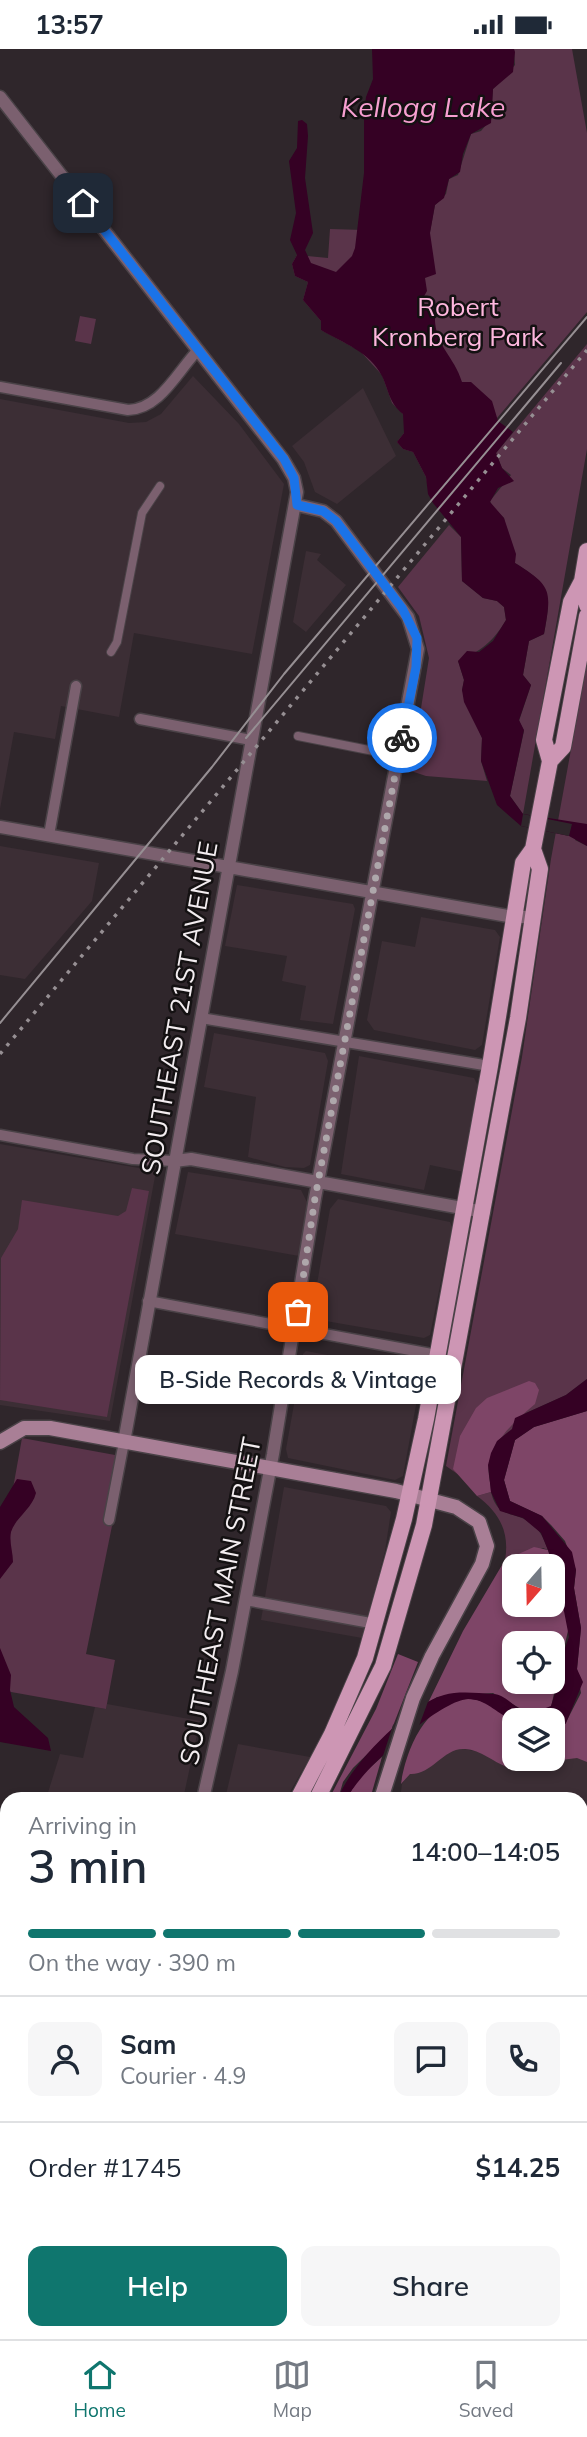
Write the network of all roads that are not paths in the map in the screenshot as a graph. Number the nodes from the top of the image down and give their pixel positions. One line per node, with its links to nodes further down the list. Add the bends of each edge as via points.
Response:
1 (0, 97): 2 (street)
2 (198, 350): 3 (street, via 142,410); 5 (street, via 289,468)
3 (0, 387)
4 (160, 486): 10 (street, via 142,513 117,642)
5 (297, 505): 16 (street, SOUTHEAST 21ST AVENUE); 17 (street, SOUTHEAST MAIN STREET, via 323,511 336,521 413,627 418,649)
6 (587, 551): 7 (main road)
7 (582, 581): 8 (main road); 11 (main road, via 571,602)
8 (587, 605)
9 (587, 616): 14 (main road)
10 (111, 652)
11 (555, 684): 14 (main road, via 561,697 556,721); 18 (main road, via 544,740)
12 (75, 686): 20 (street)
13 (140, 719): 16 (street)
14 (566, 731): 18 (main road, via 563,747)
15 (298, 736): 17 (street)
16 (251, 740): 22 (street, SOUTHEAST 21ST AVENUE)
17 (399, 756): 23 (street, SOUTHEAST MAIN STREET)
18 (550, 761): 21 (main road)
19 (0, 827): 20 (street)
20 (49, 835): 22 (street)
21 (533, 849): 24 (main road, via 523,863); 25 (main road, via 540,869)
22 (228, 867): 23 (street); 26 (street, SOUTHEAST 21ST AVENUE)
23 (374, 893): 24 (street); 27 (street, SOUTHEAST MAIN STREET)
24 (514, 917): 25 (street); 28 (main road)
25 (533, 917): 33 (main road)
26 (201, 1018): 27 (street); 30 (street, SOUTHEAST 21ST AVENUE)
27 (345, 1041): 28 (street); 31 (street, SOUTHEAST MAIN STREET)
28 (490, 1066): 32 (main road)
29 (0, 1135): 30 (street)
30 (174, 1161): 31 (street, via 191,1159); 34 (street, SOUTHEAST 21ST AVENUE)
31 (318, 1181): 32 (street); 35 (street, SOUTHEAST MAIN STREET)
32 (464, 1208): 33 (street); 36 (main road)
33 (484, 1212): 41 (main road)
34 (148, 1301): 35 (street); 38 (street, SOUTHEAST 21ST AVENUE)
35 (295, 1329): 36 (street); 39 (street, SOUTHEAST MAIN STREET)
36 (437, 1355): 40 (main road)
37 (0, 1442): 38 (main road, via 23,1428 40,1427)
38 (124, 1442): 39 (main road); 42 (street, SOUTHEAST 21ST AVENUE)
39 (270, 1469): 40 (main road); 43 (street, SOUTHEAST MAIN STREET)
40 (410, 1495): 41 (main road); 44 (main road)
41 (429, 1499): 47 (main road, via 383,1666); 48 (main road, via 469,1513 484,1530 487,1546 423,1677)
42 (109, 1520)
43 (245, 1600): 44 (street); 45 (street, SOUTHEAST MAIN STREET)
44 (376, 1623): 46 (main road, via 351,1693)
45 (204, 1792)
46 (302, 1792)
47 (320, 1792)
48 (383, 1792)

